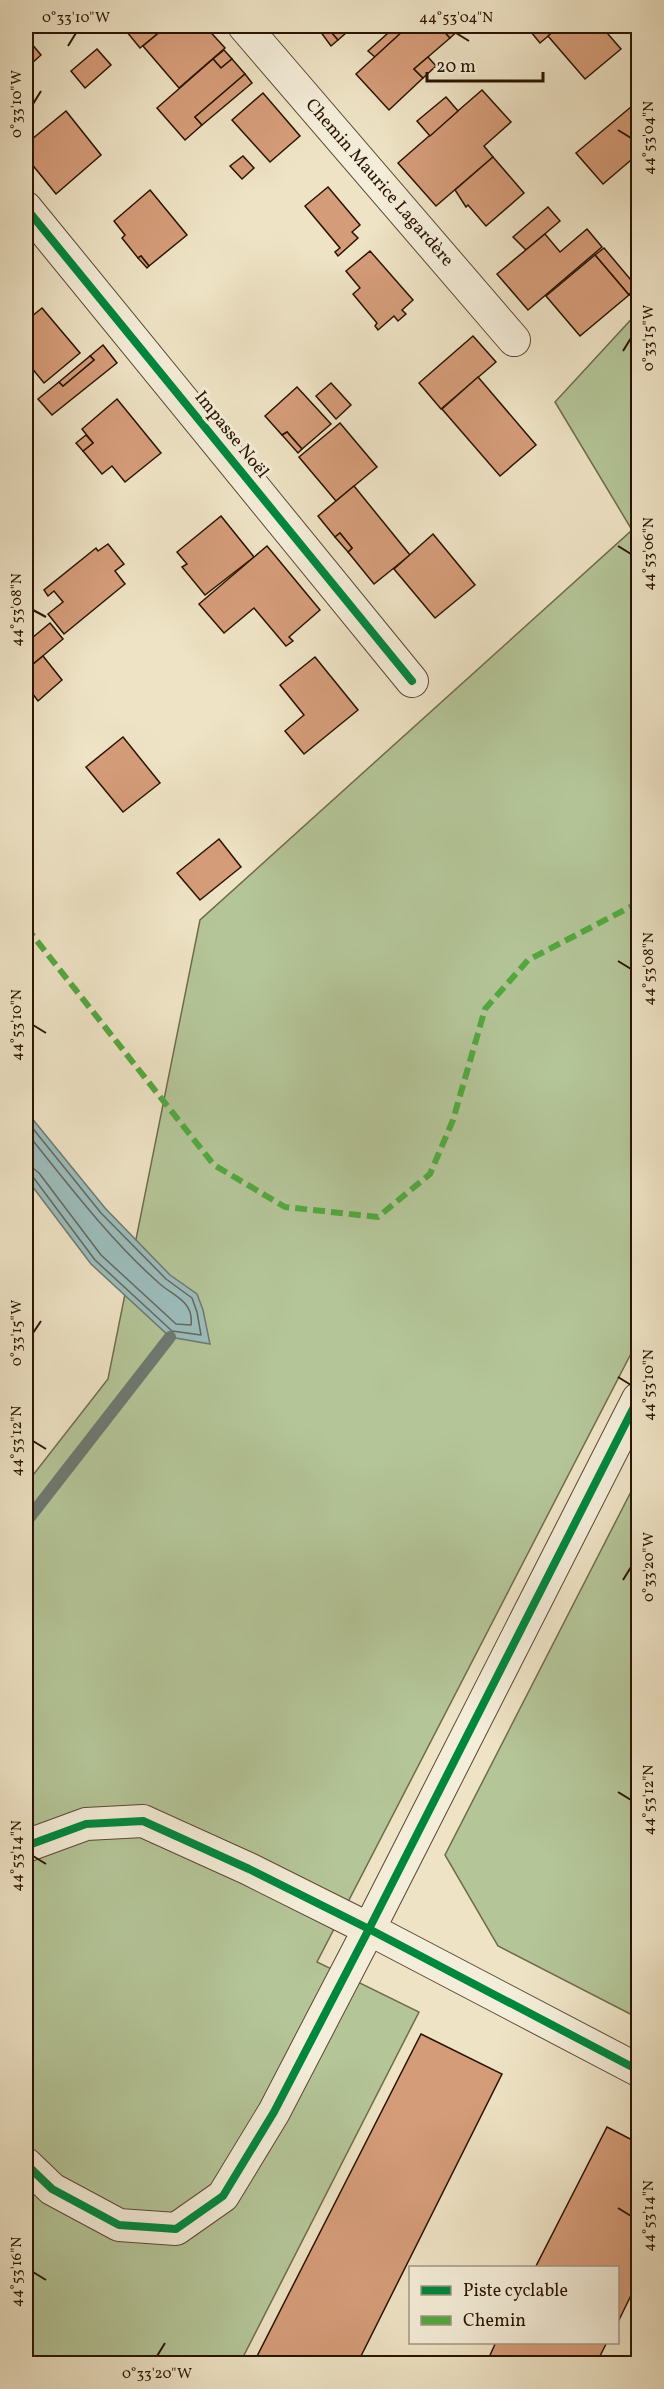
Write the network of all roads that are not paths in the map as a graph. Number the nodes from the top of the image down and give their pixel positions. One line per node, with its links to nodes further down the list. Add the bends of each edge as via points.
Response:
1 (244, 26): 3 (street, Chemin Maurice Lagardère)
2 (26, 208): 4 (street, Impasse Noël)
3 (514, 340)
4 (412, 681)
5 (639, 1399): 7 (street)
6 (26, 1846): 7 (street, via 86,1824 143,1821)
7 (369, 1929): 8 (street); 9 (street, via 274,2112 223,2196 176,2229 119,2225 52,2190)
8 (639, 2070)
9 (26, 2164)

